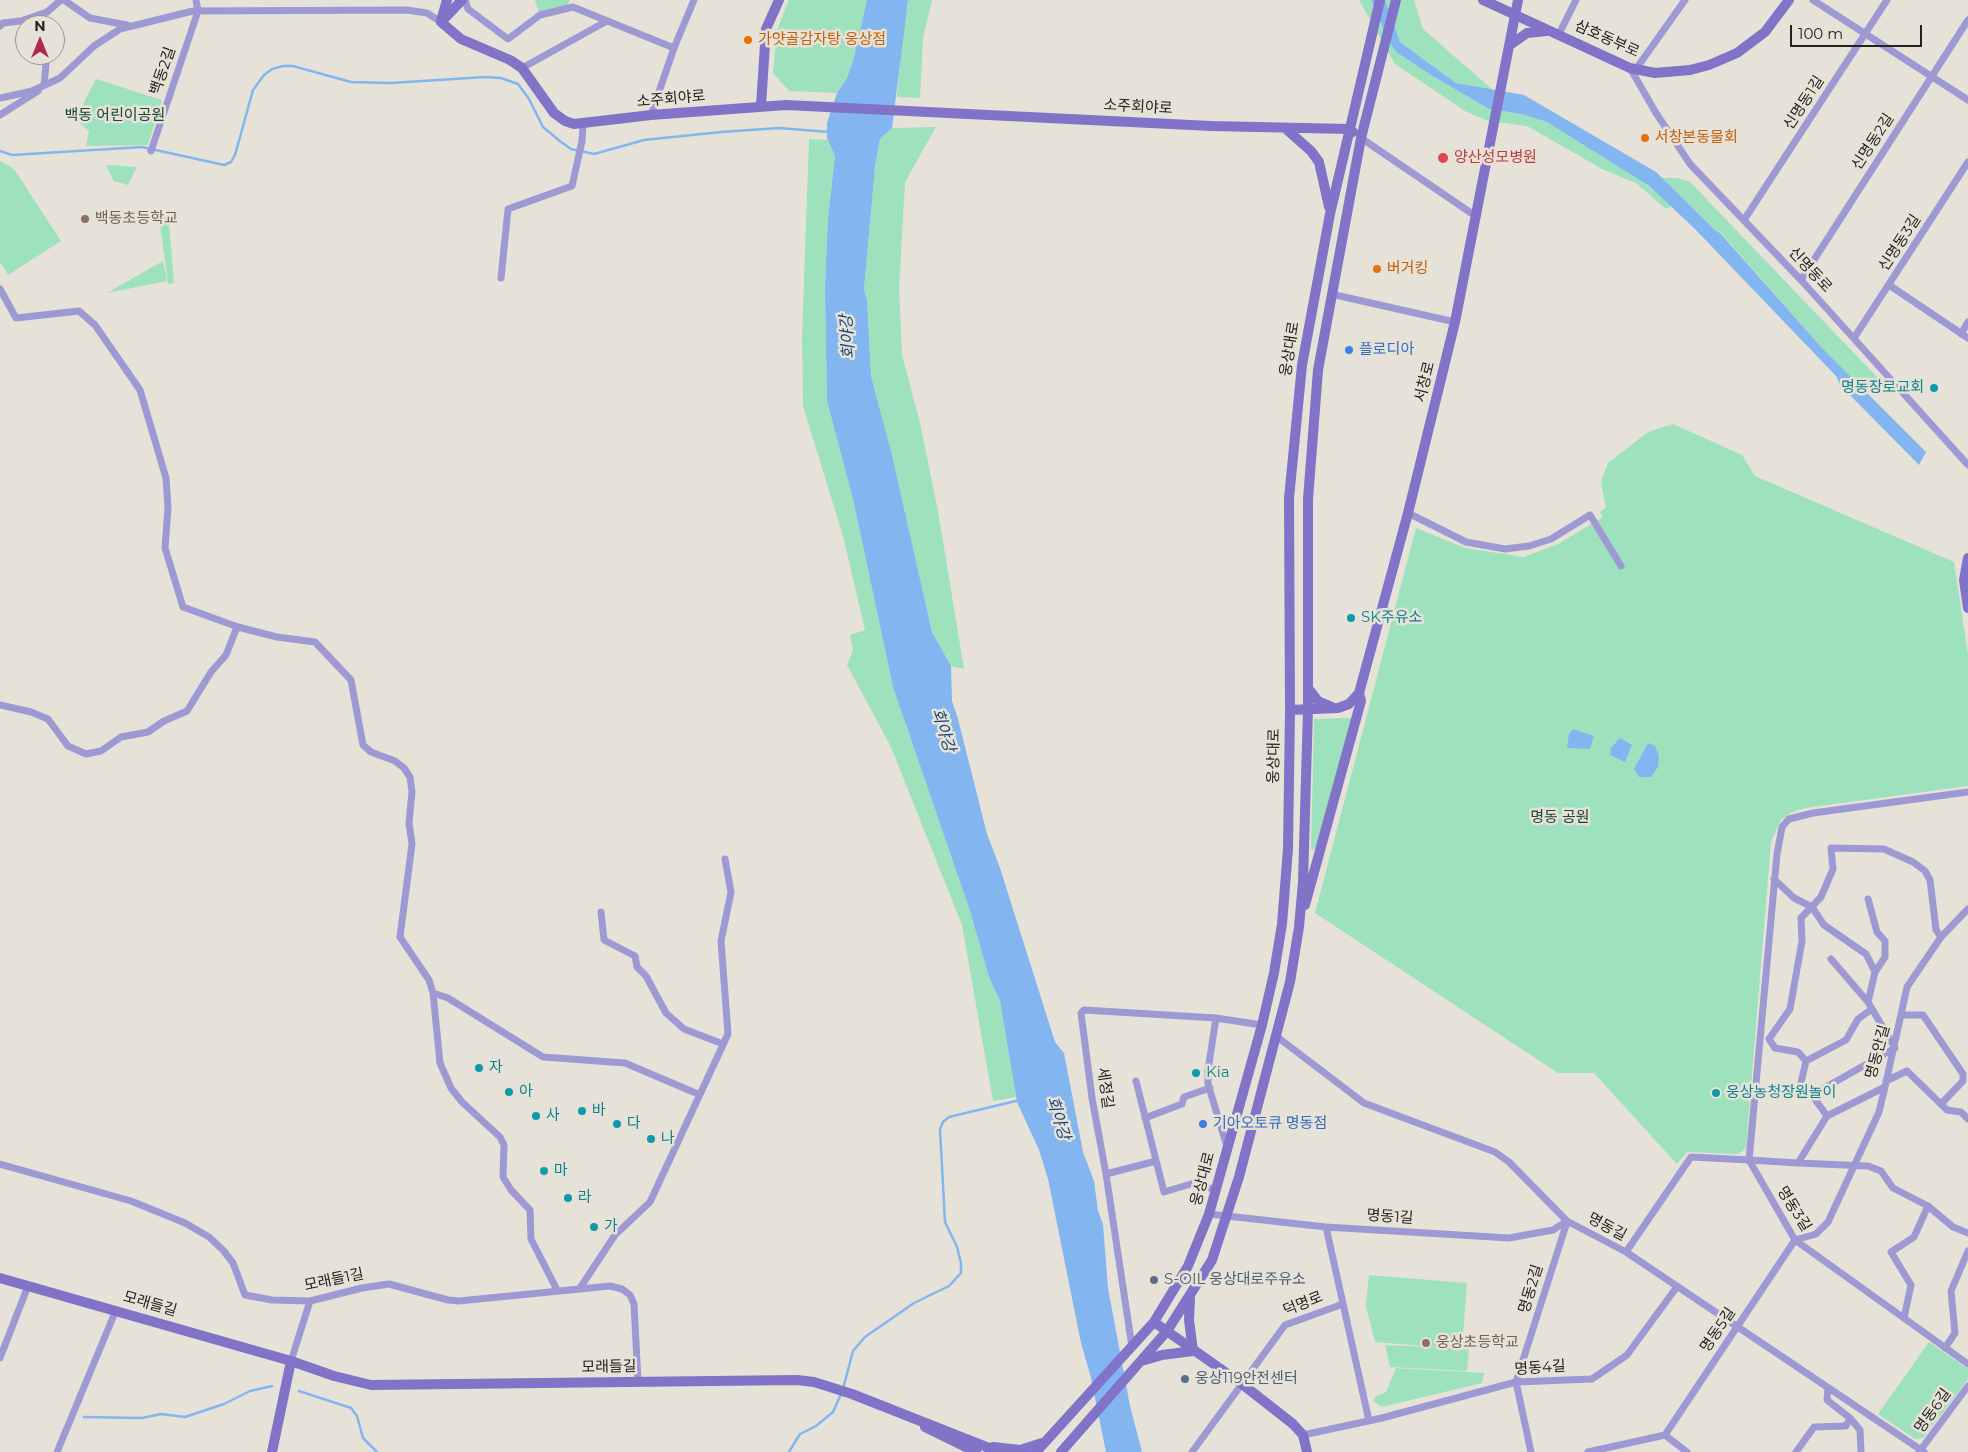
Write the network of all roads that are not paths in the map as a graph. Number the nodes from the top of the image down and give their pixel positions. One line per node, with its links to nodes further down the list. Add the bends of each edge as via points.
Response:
1 (60, 0): 19 (street)
2 (64, 0): 24 (street, via 90,18)
3 (196, 0): 17 (street, 백동2길)
4 (447, 0): 23 (main road)
5 (464, 0): 21 (street, via 468,9 508,39 540,15 573,7); 23 (main road)
6 (694, 0): 29 (street)
7 (779, 0): 40 (main road, via 766,29)
8 (1380, 0): 45 (main road, 웅상대로)
9 (1396, 0): 46 (main road, 웅상대로)
10 (1484, 0): 18 (main road, 삼호동부로)
11 (1518, 0): 18 (main road, 서창로)
12 (1576, 0): 26 (street)
13 (1685, 0): 32 (street)
14 (1788, 0): 33 (main road, 삼호동부로, via 1765,32 1737,53 1690,70)
15 (1813, 0): 27 (street)
16 (1887, 0): 27 (street, 신명동1길)
17 (198, 11): 23 (street, via 406,10 427,13); 24 (street); 47 (street, 백동2길)
18 (1515, 14): 26 (main road, 삼호동부로); 28 (main road, 서창로)
19 (39, 15)
20 (1968, 20): 34 (street, 신명동2길)
21 (607, 21): 29 (street); 31 (street)
22 (15, 22): 25 (street)
23 (441, 22): 31 (main road, 소주회야로, via 461,39)
24 (134, 25): 35 (street, via 120,29 94,46)
25 (0, 26)
26 (1556, 33): 28 (main road, via 1527,33); 32 (main road, 삼호동부로)
27 (1865, 34): 34 (street); 51 (street, 신명동1길)
28 (1510, 45): 50 (main road, 서창로)
29 (674, 48): 42 (street)
30 (46, 65): 36 (street)
31 (522, 68): 43 (main road, 소주회야로, via 557,116 574,124)
32 (1633, 69): 33 (main road, 삼호동부로); 37 (street, 신명동로)
33 (1650, 72): 37 (street)
34 (1932, 76): 39 (street); 53 (street, 신명동2길)
35 (60, 78): 36 (street); 41 (street)
36 (44, 85): 38 (street)
37 (1642, 88): 51 (street, 신명동로, via 1690,164)
38 (0, 98)
39 (1968, 100)
40 (761, 106): 42 (main road, 소주회야로); 44 (main road, 소주회야로)
41 (0, 115)
42 (651, 115): 43 (main road, 소주회야로)
43 (583, 124): 52 (street, via 572,186 508,209)
44 (1285, 128): 45 (main road, 소주회야로); 49 (main road, via 1312,152 1318,162)
45 (1349, 129): 46 (main road); 49 (main road, 웅상대로)
46 (1361, 138): 50 (street); 56 (main road, 웅상대로)
47 (151, 151)
48 (1968, 162): 54 (street, 신명동3길)
49 (1330, 214): 73 (main road, 웅상대로, via 1302,365 1289,498)
50 (1477, 217): 57 (main road, 서창로)
51 (1744, 220): 53 (street, 신명동로)
52 (501, 278)
53 (1801, 280): 60 (street, 신명동로)
54 (1890, 285): 59 (street); 60 (street, 신명동3길)
55 (0, 289): 67 (street, via 16,318 79,311 95,325 140,390 166,478 165,548 183,607)
56 (1331, 294): 57 (street); 68 (main road, 웅상대로, via 1318,370 1308,499)
57 (1456, 322): 63 (main road, 서창로)
58 (1968, 322): 59 (street)
59 (1961, 334): 61 (street)
60 (1854, 338): 62 (street, 신명동로)
61 (1968, 338)
62 (1968, 465)
63 (1408, 513): 65 (street, via 1466,542 1505,549 1551,539 1590,515); 69 (main road, 서창로)
64 (1968, 558): 66 (main road, via 1964,580)
65 (1621, 566)
66 (1968, 608)
67 (237, 627): 70 (street, via 226,655 187,711 148,732 121,737 101,751 86,754 68,746 48,719); 85 (street, via 315,642 352,680 363,744 370,752 395,761 410,777 412,844 400,937 430,980)
68 (1308, 688): 71 (main road, via 1318,701); 72 (main road, 웅상대로)
69 (1360, 693): 71 (main road, via 1349,704); 81 (main road, 서창로, via 1361,702)
70 (0, 705)
71 (1338, 708): 72 (main road)
72 (1308, 709): 73 (main road); 81 (main road, 웅상대로)
73 (1290, 710): 90 (main road, 웅상대로, via 1288,849 1282,924)
74 (1968, 792): 76 (street, via 1812,813 1790,819 1778,838)
75 (725, 859): 94 (street, via 731,892 721,941 728,1034)
76 (1774, 879): 78 (street, via 1794,898); 92 (street)
77 (1868, 899): 84 (street, via 1876,932 1885,942 1885,957)
78 (1812, 907): 82 (street, via 1821,897 1833,870 1831,848 1884,849 1925,871 1930,880 1936,930); 84 (street, via 1824,925 1866,954); 93 (street, via 1801,918 1802,942 1790,1009)
79 (1968, 909): 82 (street, 명동안길)
80 (601, 912): 94 (street, via 604,940 635,956 637,967 646,976 666,1014 684,1029)
81 (1299, 927): 91 (main road, 웅상대로, via 1290,982)
82 (1941, 937): 88 (street, 명동안길, via 1907,987)
83 (1830, 959): 86 (street)
84 (1876, 972): 86 (street)
85 (433, 992): 100 (street, via 448,998 542,1058 625,1063); 127 (street, via 440,1063 451,1088 500,1137 504,1145 503,1177 530,1210 531,1239)
86 (1868, 1002): 87 (street)
87 (1872, 1009): 95 (street); 96 (street, via 1858,1019 1846,1040)
88 (1901, 1015): 95 (street, 명동안길); 102 (street, via 1923,1015 1962,1074 1963,1081)
89 (1216, 1018): 90 (street, 세정길); 99 (street, via 1208,1070); 112 (street, 세정길, via 1084,1010 1081,1013)
90 (1262, 1025): 106 (main road, 웅상대로)
91 (1276, 1036): 116 (main road, 웅상대로); 117 (street, 명동길, via 1364,1103 1495,1152)
92 (1760, 1038): 93 (street); 107 (street)
93 (1769, 1039): 96 (street, via 1775,1048 1798,1052)
94 (723, 1044): 100 (street)
95 (1895, 1048): 98 (street, 명동안길); 101 (street)
96 (1806, 1061): 101 (street, via 1801,1083)
97 (1136, 1081): 104 (street)
98 (1886, 1084): 102 (street, via 1907,1071); 103 (street, 명동안길); 111 (street, via 1880,1112)
99 (1210, 1088): 104 (street, via 1184,1097 1182,1104); 106 (street)
100 (698, 1094): 125 (street, via 650,1202 615,1235)
101 (1812, 1095): 103 (street)
102 (1941, 1104): 105 (street, via 1947,1110 1961,1112)
103 (1826, 1116): 109 (street)
104 (1145, 1118): 108 (street)
105 (1968, 1120)
106 (1227, 1147): 113 (main road, 웅상대로)
107 (1749, 1160): 109 (street); 120 (street, 명동3길); 122 (street, via 1691,1157)
108 (1156, 1161): 112 (street); 113 (street, via 1164,1192 1194,1183)
109 (1798, 1163): 111 (street)
110 (0, 1164): 129 (street, 모래들1길, via 131,1201 185,1222 209,1237 233,1262 245,1295)
111 (1854, 1166): 114 (street, via 1868,1166 1881,1171 1893,1188); 120 (street, via 1825,1227 1816,1234)
112 (1106, 1174): 136 (street, 세정길)
113 (1216, 1190): 115 (main road, 웅상대로)
114 (1928, 1206): 119 (street, via 1953,1227); 132 (street, via 1914,1237 1891,1252 1911,1285)
115 (1209, 1214): 116 (street, 명동1길); 133 (main road, 웅상대로, via 1188,1266)
116 (1227, 1217): 118 (street, 명동1길); 128 (main road, 웅상대로, via 1212,1260)
117 (1567, 1221): 118 (street, 명동1길, via 1553,1230 1508,1238); 122 (street, 명동길); 144 (street, 명동2길)
118 (1326, 1227): 130 (street)
119 (1968, 1233)
120 (1795, 1240): 132 (street, 명동3길); 134 (street, 명동5길)
121 (1968, 1251): 137 (street, via 1951,1290 1955,1333)
122 (1626, 1252): 126 (street, 명동길)
123 (0, 1278): 124 (main road, 모래들길)
124 (28, 1286): 131 (main road, 모래들길); 139 (street)
125 (580, 1288): 127 (street, 모래들1길); 143 (street, 모래들1길, via 610,1286 630,1295 636,1317)
126 (1676, 1288): 134 (street, 명동길); 144 (street, 명동4길, via 1628,1355 1592,1379)
127 (557, 1290): 129 (street, 모래들1길, via 459,1301 388,1284)
128 (1190, 1298): 135 (main road, 웅상대로); 138 (main road)
129 (310, 1301): 141 (street)
130 (1343, 1304): 145 (street, 덕명로, via 1285,1325); 149 (street)
131 (116, 1310): 141 (main road, 모래들길); 155 (street)
132 (1904, 1318): 137 (street, 명동3길)
133 (1154, 1322): 135 (main road); 136 (main road, 웅상대로)
134 (1736, 1327): 147 (street, 명동길); 151 (street, 명동5길)
135 (1167, 1331): 138 (main road); 140 (main road, 웅상대로)
136 (1132, 1347): 152 (main road, 웅상대로)
137 (1945, 1348): 142 (street, 명동3길)
138 (1193, 1351): 140 (main road); 145 (main road)
139 (0, 1358)
140 (1144, 1360): 159 (main road, 웅상대로)
141 (291, 1361): 143 (main road, 모래들길, via 354,1381 388,1386); 156 (main road)
142 (1968, 1364)
143 (638, 1381): 153 (main road, 모래들길, via 775,1379 814,1382 924,1423 926,1429)
144 (1516, 1382): 149 (street, 명동4길); 162 (street, 명동2길)
145 (1242, 1384): 150 (main road); 160 (street, 덕명로)
146 (1968, 1386): 154 (street, 명동6길)
147 (1828, 1388): 148 (street, via 1827,1400); 154 (street, 명동길)
148 (1850, 1418): 165 (street, via 1846,1426 1814,1427); 166 (street, via 1860,1430)
149 (1369, 1420): 150 (street, 명동4길)
150 (1302, 1434): 161 (main road)
151 (1665, 1434): 163 (street); 164 (street)
152 (1047, 1440): 153 (main road, via 1020,1450); 158 (main road, 웅상대로)
153 (976, 1450): 157 (main road, 모래들길)
154 (1921, 1451)
155 (57, 1452)
156 (272, 1452)
157 (999, 1452)
158 (1036, 1452)
159 (1061, 1452)
160 (1192, 1452)
161 (1307, 1452)
162 (1531, 1452)
163 (1588, 1452)
164 (1687, 1452)
165 (1796, 1452)
166 (1861, 1452)

